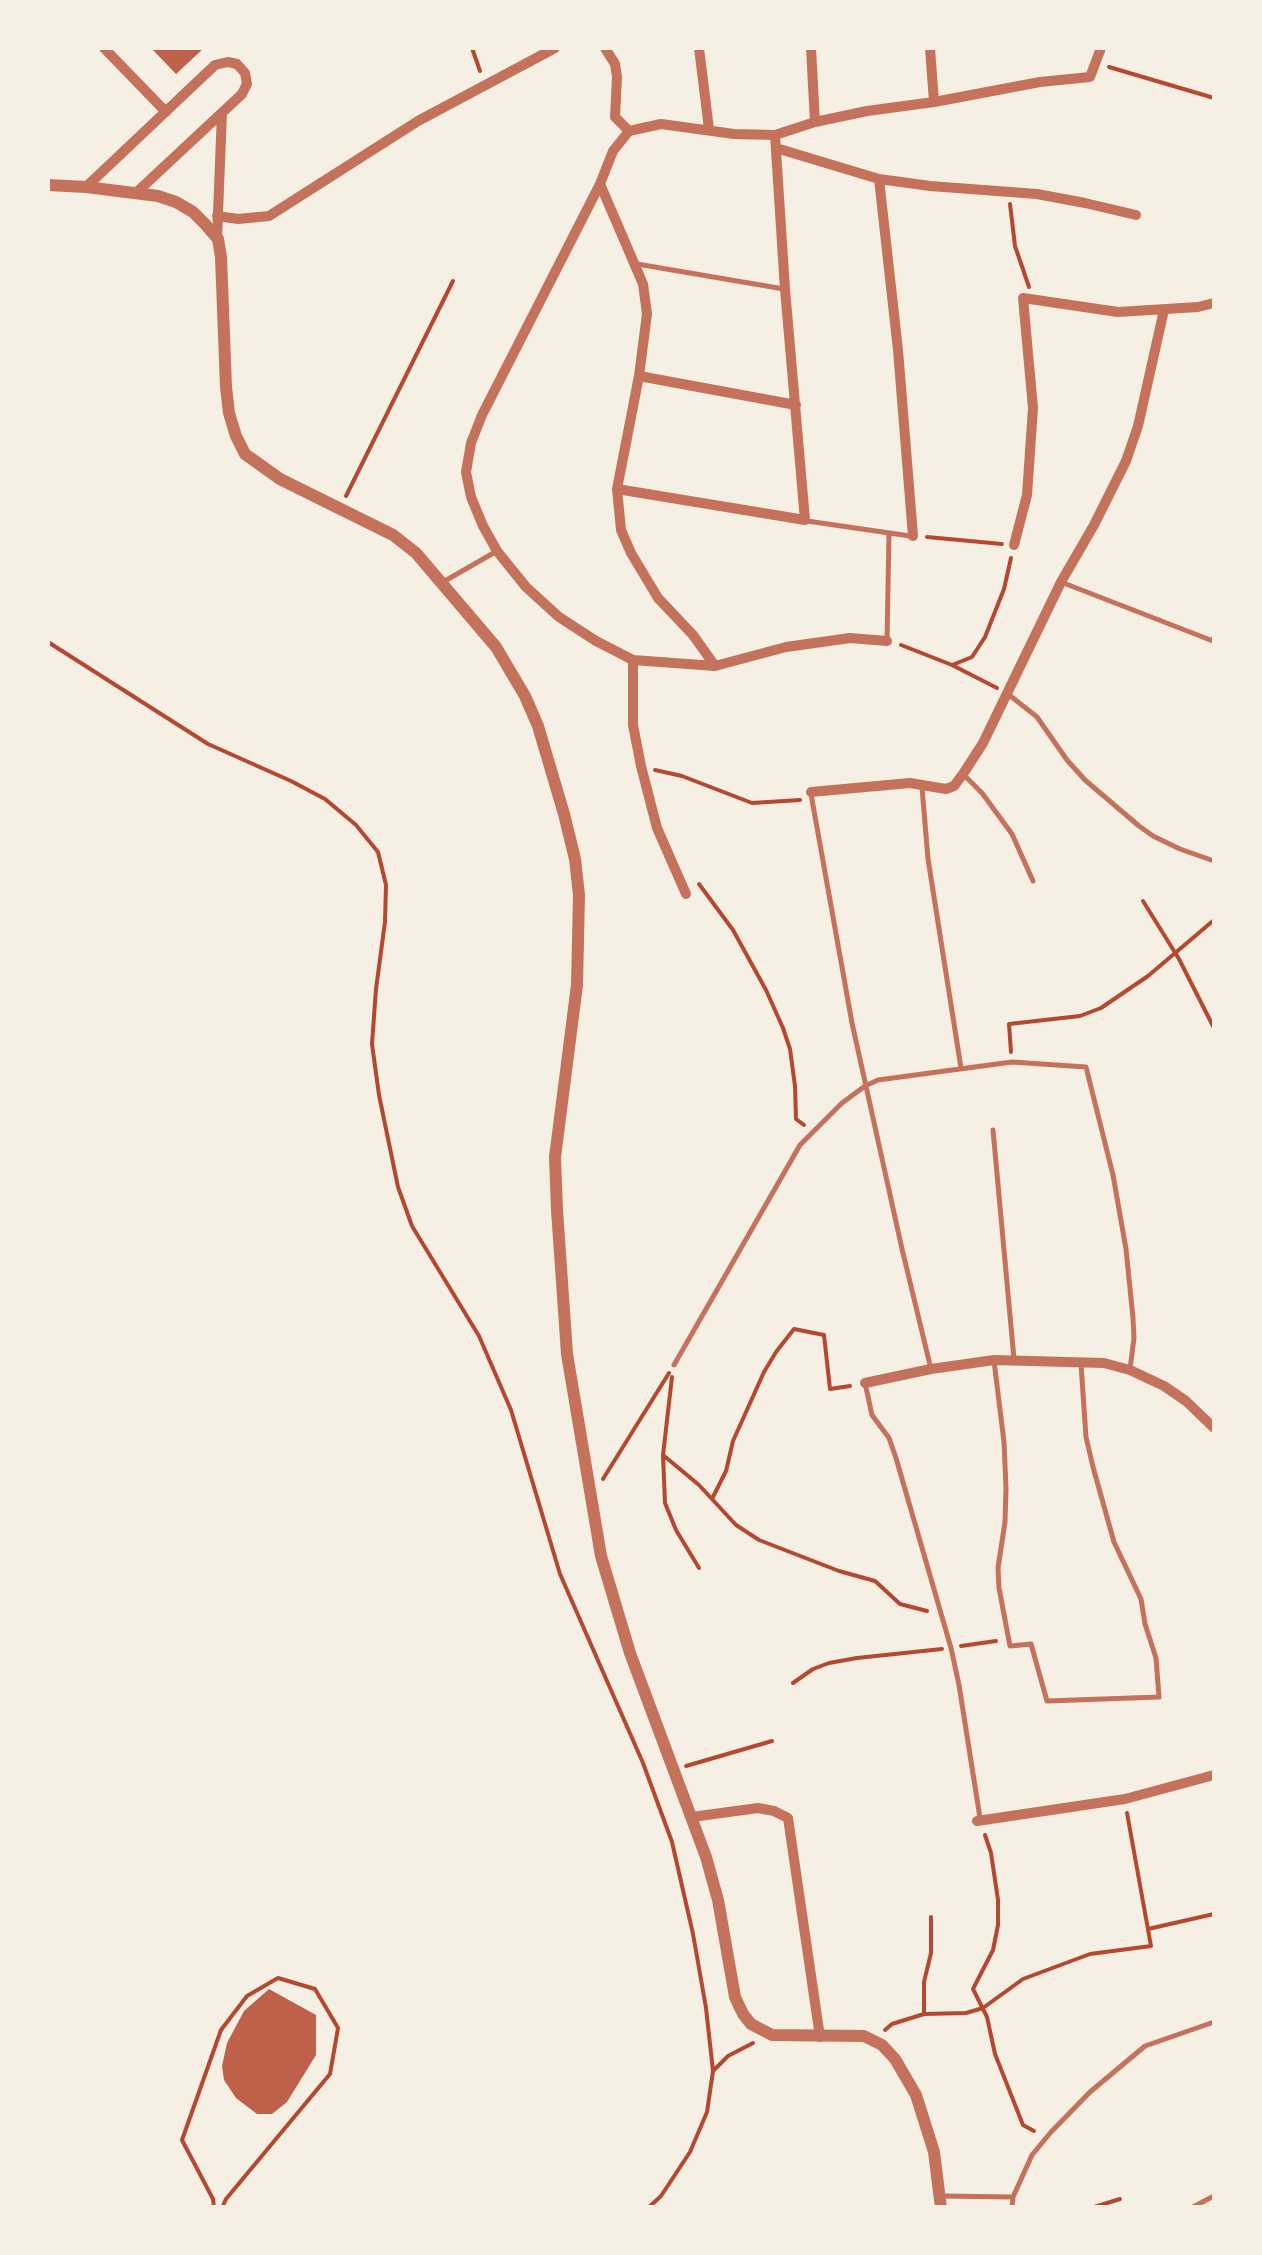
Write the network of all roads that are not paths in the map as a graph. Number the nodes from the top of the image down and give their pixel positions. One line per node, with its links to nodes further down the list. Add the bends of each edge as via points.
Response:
1 (104, 48): 9 (street)
2 (555, 48): 22 (street, via 418,121 269,216)
3 (605, 48): 13 (street, via 618,78 615,116)
4 (699, 48): 12 (street)
5 (811, 48): 11 (street)
6 (930, 48): 8 (street)
7 (1101, 48): 8 (street, via 1090,77)
8 (934, 102): 11 (street)
9 (166, 112): 10 (street, via 215,66 238,64 247,84); 19 (street)
10 (222, 113): 20 (street); 22 (street)
11 (816, 122): 14 (street)
12 (709, 130): 13 (street, via 660,124); 14 (street)
13 (629, 131): 17 (street)
14 (775, 135): 15 (street)
15 (776, 148): 16 (street); 25 (street)
16 (880, 179): 21 (street, via 1037,194); 33 (street)
17 (600, 184): 24 (street); 35 (street, via 472,444 466,472 471,498)
18 (48, 186): 19 (street)
19 (86, 187): 20 (street)
20 (137, 192): 23 (street, via 193,212)
21 (1136, 215)
22 (217, 216): 23 (street)
23 (218, 240): 36 (street, via 229,412 245,454 393,535)
24 (634, 264): 25 (lane); 28 (street, via 647,314)
25 (784, 289): 29 (street)
26 (1214, 303): 27 (street)
27 (1164, 310): 34 (street, via 1118,312 1028,300 1033,408 1027,495); 37 (street, via 1126,461)
28 (639, 376): 29 (street); 30 (street)
29 (796, 405): 31 (street)
30 (617, 489): 31 (street); 41 (street, via 630,553)
31 (804, 520): 32 (lane)
32 (889, 533): 33 (lane); 39 (lane)
33 (912, 536)
34 (1014, 545)
35 (497, 551): 36 (lane); 40 (street, via 560,617)
36 (442, 582): 61 (street, via 496,646 525,696 575,859 578,985 555,1157 567,1354 601,1556 630,1654)
37 (1061, 582): 38 (lane); 42 (street)
38 (1214, 637)
39 (887, 641): 41 (street, via 810,643)
40 (632, 660): 41 (street); 48 (street, via 641,766 657,828)
41 (715, 666)
42 (1008, 694): 43 (street); 46 (lane, via 1037,718 1086,780 1139,826)
43 (963, 774): 44 (street, via 946,789); 47 (lane, via 1012,834)
44 (922, 784): 45 (street); 49 (lane)
45 (811, 795): 50 (lane)
46 (1214, 861)
47 (1032, 882)
48 (686, 894)
49 (961, 1068): 50 (lane); 57 (lane, via 1012,1062 1086,1067 1126,1249 1134,1338)
50 (864, 1086): 55 (lane, via 800,1145); 56 (lane)
51 (993, 1130): 52 (lane)
52 (1014, 1359): 53 (street); 54 (street)
53 (994, 1360): 54 (lane, via 1006,1488 998,1588 1010,1646 1031,1644 1047,1701 1159,1696 1141,1599 1114,1542 1093,1467); 56 (street)
54 (1080, 1361): 57 (street)
55 (674, 1365)
56 (931, 1369): 58 (street)
57 (1130, 1370): 59 (street, via 1164,1386)
58 (865, 1383): 62 (lane, via 912,1506 951,1648)
59 (1214, 1428)
60 (1214, 1776): 62 (street, via 1125,1799)
61 (692, 1816): 64 (street, via 714,1884 735,1997 750,2024 772,2035); 64 (street, via 758,1808 788,1818)
62 (978, 1821)
63 (1214, 2022): 66 (lane, via 1145,2046 1123,2063 1032,2155)
64 (820, 2036): 67 (street, via 874,2039 895,2059 926,2124)
65 (1214, 2196): 69 (lane)
66 (1013, 2197): 67 (lane); 68 (lane)
67 (941, 2202)
68 (1012, 2208)
69 (1191, 2208)

